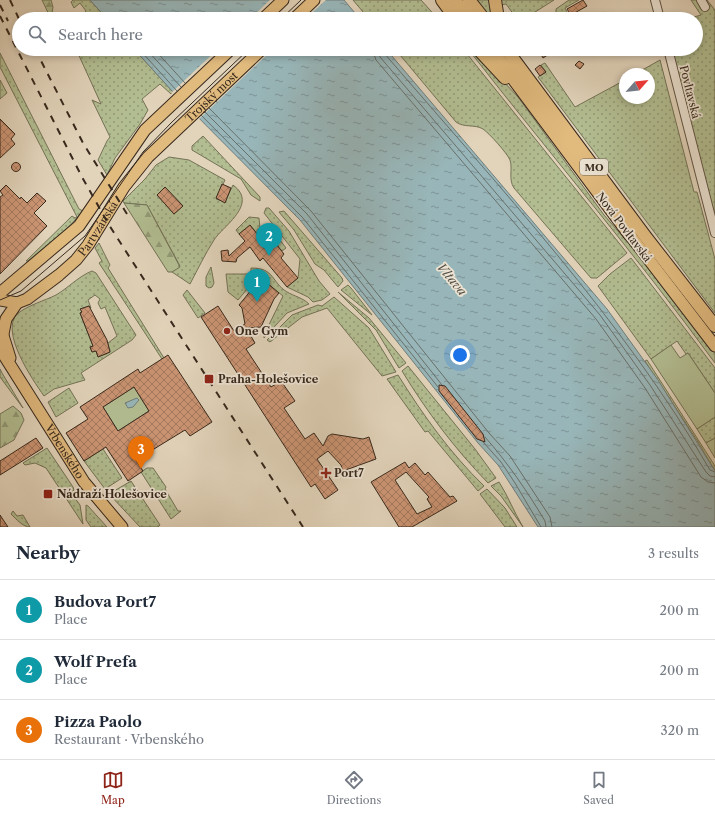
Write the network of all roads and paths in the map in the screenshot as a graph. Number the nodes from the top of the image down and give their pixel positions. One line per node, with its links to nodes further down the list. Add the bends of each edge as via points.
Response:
1 (283, 0): 8 (main road)
2 (314, 0): 9 (main road)
3 (442, 0): 10 (highway)
4 (455, 0): 11 (highway)
5 (470, 0): 12 (highway)
6 (495, 0): 13 (highway)
7 (655, 0): 14 (street)
8 (270, 12)
9 (301, 12)
10 (451, 12)
11 (464, 12)
12 (479, 12)
13 (497, 12)
14 (658, 12)
15 (224, 56): 24 (main road, Trojský most)
16 (255, 56): 25 (main road, Trojský most)
17 (485, 56): 23 (highway)
18 (496, 56): 23 (highway, Nová Povltavská / MO)
19 (511, 56): 22 (highway, Nová Povltavská / MO)
20 (516, 56): 22 (highway)
21 (670, 56): 26 (street, Povltavská)
22 (524, 72): 31 (highway, Nová Povltavská / MO, via 638,227)
23 (533, 105): 27 (highway, Nová Povltavská / MO)
24 (163, 113): 28 (main road, Partyzánská, via 145,130 79,226)
25 (178, 128): 30 (main road, Partyzánská, via 138,169 76,260 49,283)
26 (715, 233)
27 (630, 235): 33 (main road, Nová Povltavská / MO)
28 (0, 293)
29 (0, 300): 30 (main road)
30 (17, 303): 32 (main road, Vrbenského)
31 (715, 326)
32 (1, 331): 36 (main road, Vrbenského)
33 (715, 346)
34 (0, 349): 36 (main road, Vrbenského)
35 (0, 354): 36 (main road, Vrbenského)
36 (14, 369): 37 (main road, Vrbenského, via 84,482)
37 (122, 527)

